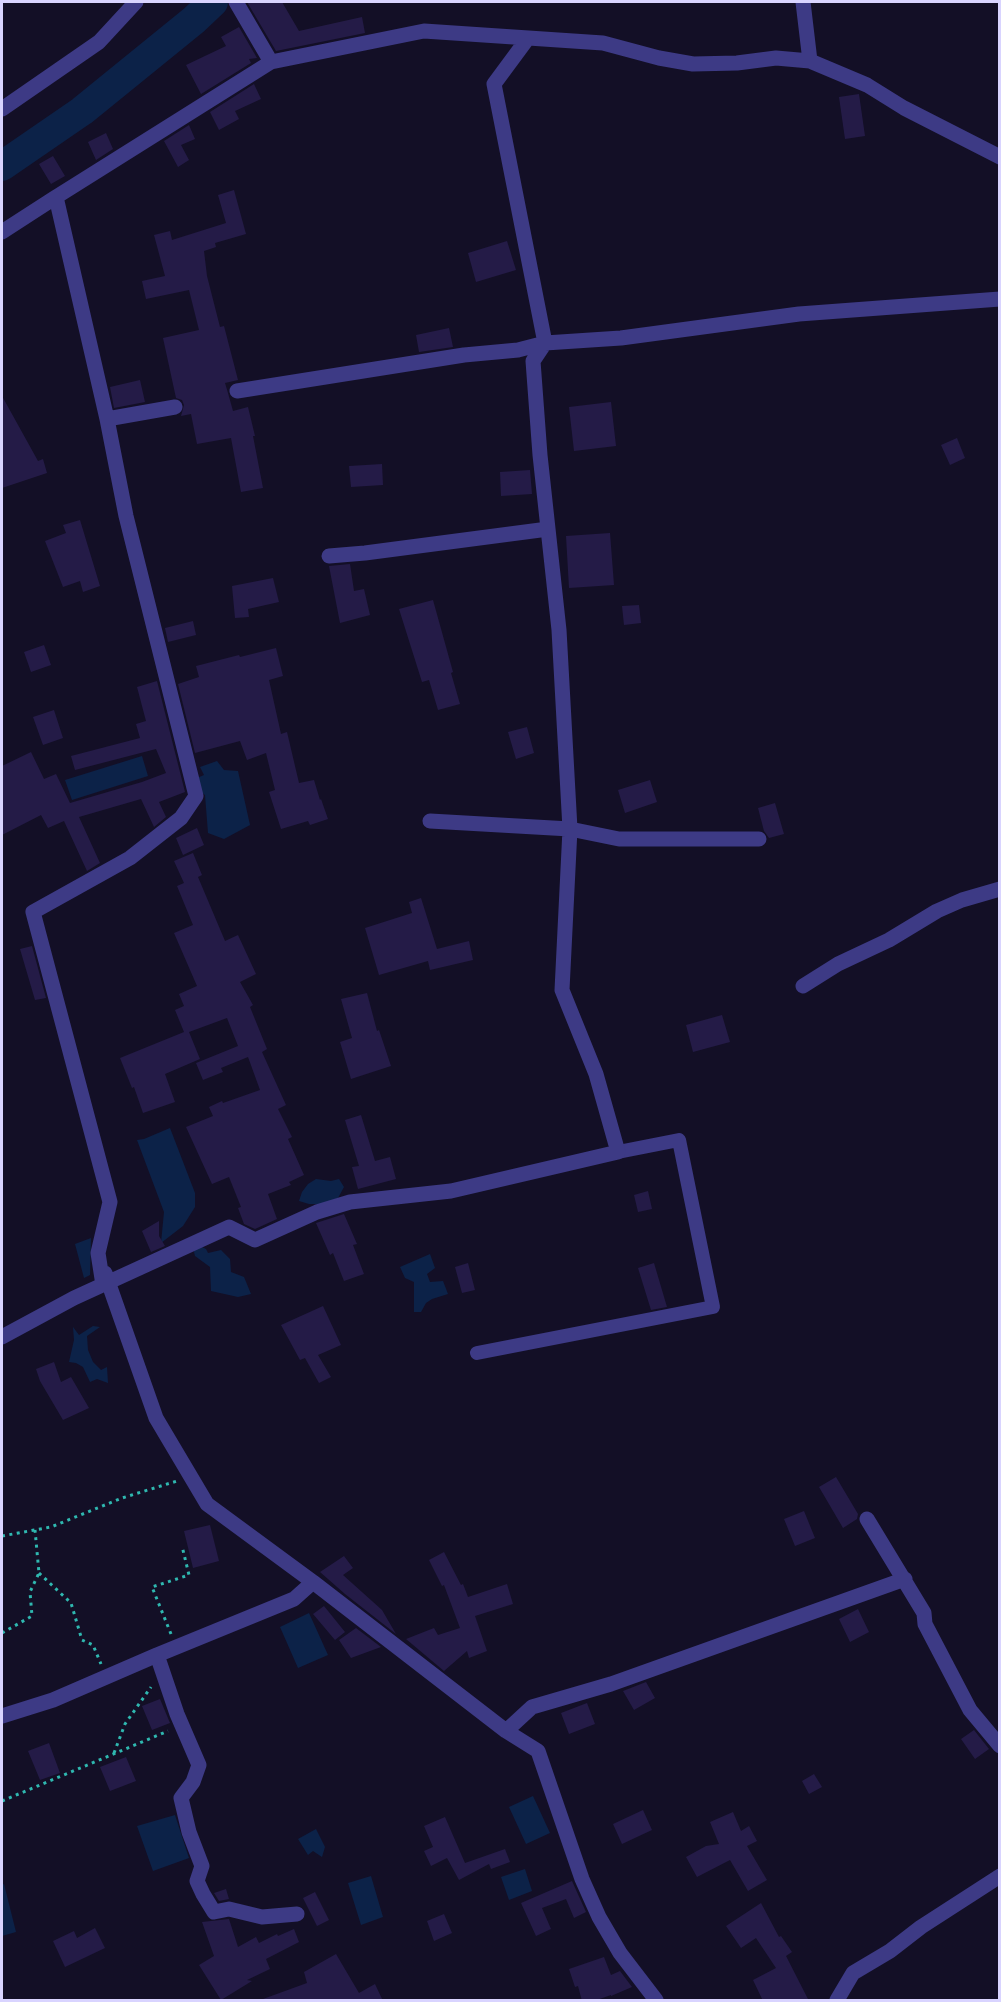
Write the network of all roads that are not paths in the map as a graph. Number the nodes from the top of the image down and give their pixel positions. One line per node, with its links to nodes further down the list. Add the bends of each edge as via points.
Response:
1 (136, 2): 7 (street, via 99,42)
2 (236, 2): 6 (street)
3 (803, 2): 5 (street)
4 (528, 38): 5 (street, via 603,43 693,64 776,58); 6 (street, via 424,32); 12 (street, via 494,84)
5 (810, 61): 8 (street, via 867,85)
6 (272, 62): 9 (street)
7 (2, 109)
8 (999, 157)
9 (56, 196): 10 (street); 15 (street)
10 (2, 232)
11 (999, 299): 12 (street, via 799,314)
12 (545, 344): 13 (street); 16 (street, via 533,361)
13 (237, 391)
14 (175, 407): 15 (street)
15 (107, 419): 24 (street, via 126,516 196,796 181,818 130,858 33,912 110,1202 98,1252)
16 (548, 529): 17 (street); 19 (street, via 559,630)
17 (328, 556)
18 (430, 821): 19 (street)
19 (570, 829): 20 (street, via 618,839); 23 (street, via 562,990 596,1074)
20 (759, 839)
21 (999, 889): 22 (street, via 938,911)
22 (803, 986)
23 (618, 1152): 24 (street, via 451,1191 350,1202 255,1240 229,1227); 26 (street, via 679,1140 713,1307)
24 (106, 1283): 25 (street); 29 (street, via 156,1418 207,1504)
25 (2, 1337)
26 (477, 1353)
27 (867, 1519): 28 (street)
28 (905, 1579): 32 (street, via 611,1684 532,1707); 33 (street, via 970,1710)
29 (313, 1582): 30 (street, via 294,1599); 32 (street)
30 (157, 1655): 31 (street, via 52,1700); 35 (street, via 199,1765 181,1798 202,1866 196,1881 203,1894 214,1912 229,1909 262,1917)
31 (2, 1716)
32 (506, 1731): 36 (street, via 538,1751 599,1917)
33 (999, 1746)
34 (999, 1876): 37 (street, via 853,1973)
35 (297, 1914)
36 (656, 2001)
37 (837, 2001)

